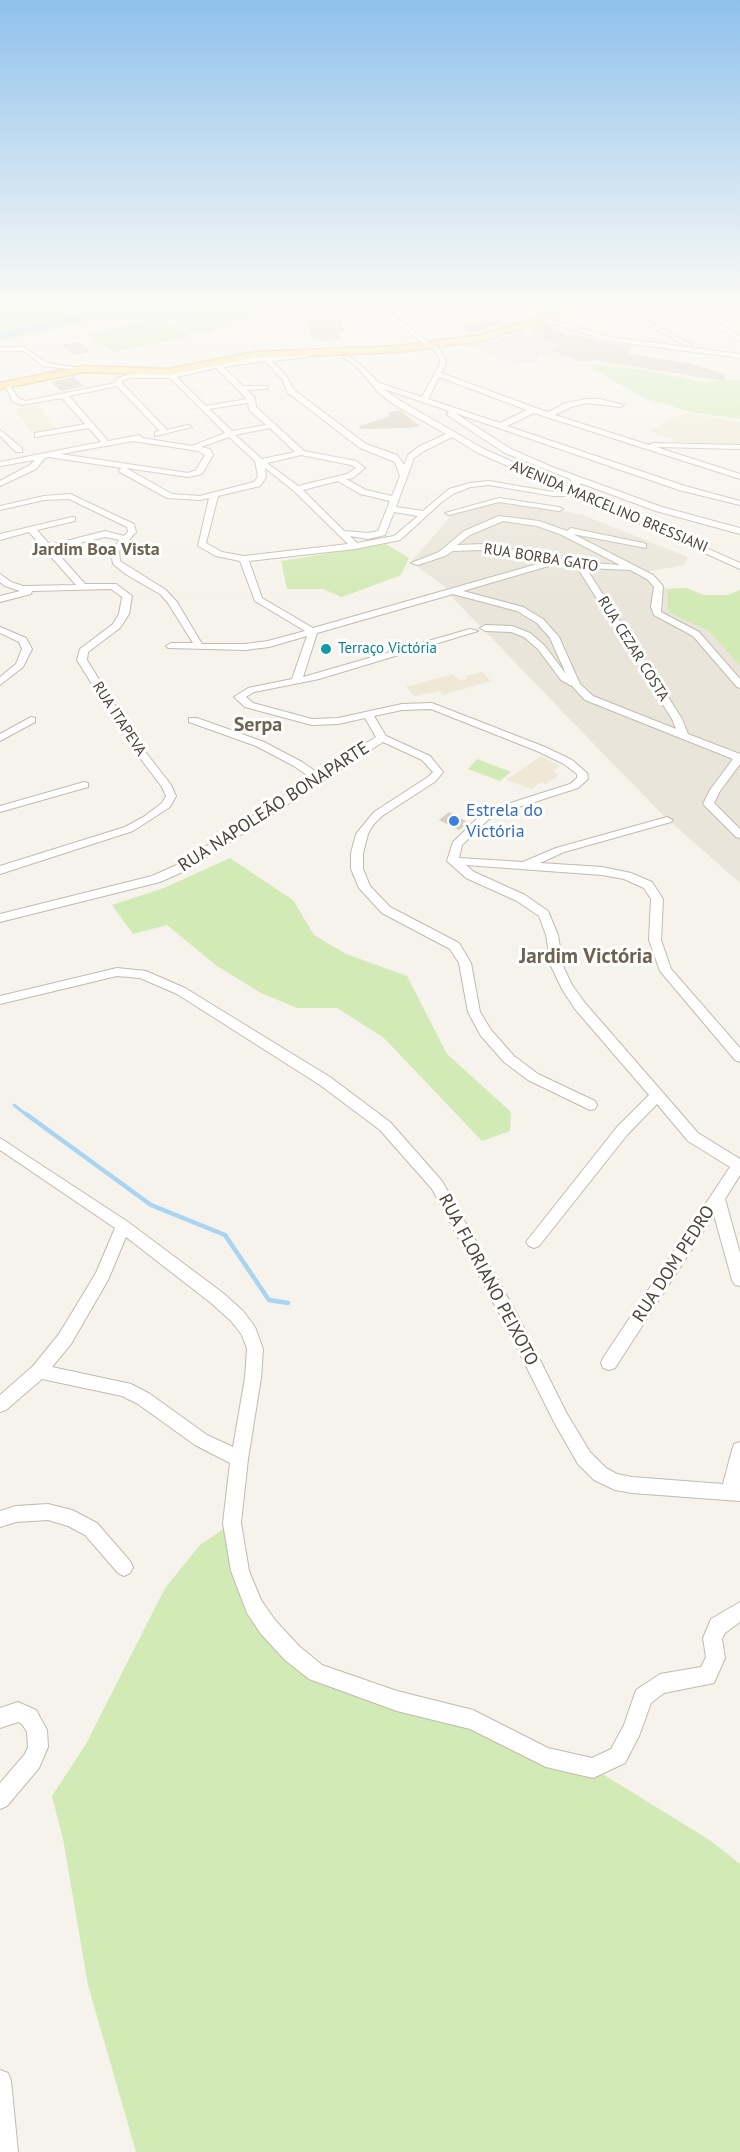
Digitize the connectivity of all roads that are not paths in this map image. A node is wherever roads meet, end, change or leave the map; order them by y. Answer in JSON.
{"nodes":[{"id":1,"x":70,"y":401,"type":"edge"},
{"id":2,"x":139,"y":401,"type":"edge"},
{"id":3,"x":197,"y":401,"type":"edge"},
{"id":4,"x":243,"y":401,"type":"edge"},
{"id":5,"x":252,"y":401,"type":"edge"},
{"id":6,"x":305,"y":401,"type":"edge"},
{"id":7,"x":399,"y":401,"type":"edge"},
{"id":8,"x":431,"y":401,"type":"edge"},
{"id":9,"x":510,"y":401,"type":"edge"},
{"id":10,"x":585,"y":401,"type":"edge"},
{"id":11,"x":602,"y":401,"type":"edge"},
{"id":12,"x":438,"y":404,"type":"junction"},
{"id":13,"x":620,"y":405,"type":"dead end"},
{"id":14,"x":204,"y":408,"type":"junction"},
{"id":15,"x":533,"y":410,"type":"junction"},
{"id":16,"x":549,"y":415,"type":"junction"},
{"id":17,"x":91,"y":425,"type":"junction"},
{"id":18,"x":271,"y":426,"type":"junction"},
{"id":19,"x":500,"y":426,"type":"junction"},
{"id":20,"x":188,"y":428,"type":"dead end"},
{"id":21,"x":0,"y":432,"type":"edge"},
{"id":22,"x":165,"y":432,"type":"junction"},
{"id":23,"x":230,"y":434,"type":"junction"},
{"id":24,"x":452,"y":434,"type":"junction"},
{"id":25,"x":38,"y":435,"type":"dead end"},
{"id":26,"x":133,"y":439,"type":"junction"},
{"id":27,"x":4,"y":440,"type":"edge"},
{"id":28,"x":107,"y":444,"type":"junction"},
{"id":29,"x":645,"y":446,"type":"junction"},
{"id":30,"x":740,"y":447,"type":"edge"},
{"id":31,"x":193,"y":448,"type":"junction"},
{"id":32,"x":19,"y":450,"type":"dead end"},
{"id":33,"x":301,"y":453,"type":"junction"},
{"id":34,"x":45,"y":455,"type":"junction"},
{"id":35,"x":532,"y":462,"type":"junction"},
{"id":36,"x":259,"y":463,"type":"junction"},
{"id":37,"x":0,"y":464,"type":"edge"},
{"id":38,"x":115,"y":466,"type":"junction"},
{"id":39,"x":515,"y":467,"type":"junction"},
{"id":40,"x":140,"y":469,"type":"junction"},
{"id":41,"x":130,"y":475,"type":"junction"},
{"id":42,"x":403,"y":475,"type":"junction"},
{"id":43,"x":740,"y":477,"type":"edge"},
{"id":44,"x":339,"y":479,"type":"junction"},
{"id":45,"x":574,"y":479,"type":"junction"},
{"id":46,"x":0,"y":484,"type":"edge"},
{"id":47,"x":598,"y":488,"type":"junction"},
{"id":48,"x":297,"y":489,"type":"junction"},
{"id":49,"x":568,"y":489,"type":"junction"},
{"id":50,"x":553,"y":494,"type":"junction"},
{"id":51,"x":580,"y":494,"type":"junction"},
{"id":52,"x":214,"y":496,"type":"junction"},
{"id":53,"x":394,"y":499,"type":"junction"},
{"id":54,"x":499,"y":500,"type":"junction"},
{"id":55,"x":740,"y":503,"type":"edge"},
{"id":56,"x":604,"y":505,"type":"junction"},
{"id":57,"x":0,"y":508,"type":"edge"},
{"id":58,"x":390,"y":509,"type":"junction"},
{"id":59,"x":559,"y":509,"type":"dead end"},
{"id":60,"x":449,"y":513,"type":"dead end"},
{"id":61,"x":424,"y":514,"type":"junction"},
{"id":62,"x":502,"y":518,"type":"junction"},
{"id":63,"x":72,"y":519,"type":"dead end"},
{"id":64,"x":30,"y":529,"type":"junction"},
{"id":65,"x":554,"y":529,"type":"junction"},
{"id":66,"x":740,"y":531,"type":"edge"},
{"id":67,"x":342,"y":533,"type":"junction"},
{"id":68,"x":0,"y":537,"type":"edge"},
{"id":69,"x":125,"y":539,"type":"junction"},
{"id":70,"x":355,"y":546,"type":"junction"},
{"id":71,"x":644,"y":546,"type":"dead end"},
{"id":72,"x":48,"y":548,"type":"junction"},
{"id":73,"x":451,"y":548,"type":"junction"},
{"id":74,"x":244,"y":559,"type":"junction"},
{"id":75,"x":558,"y":561,"type":"junction"},
{"id":76,"x":415,"y":563,"type":"dead end"},
{"id":77,"x":580,"y":565,"type":"junction"},
{"id":78,"x":740,"y":566,"type":"edge"},
{"id":79,"x":634,"y":568,"type":"junction"},
{"id":80,"x":0,"y":577,"type":"edge"},
{"id":81,"x":82,"y":586,"type":"junction"},
{"id":82,"x":38,"y":590,"type":"junction"},
{"id":83,"x":453,"y":591,"type":"junction"},
{"id":84,"x":0,"y":598,"type":"edge"},
{"id":85,"x":484,"y":628,"type":"dead end"},
{"id":86,"x":0,"y":630,"type":"edge"},
{"id":87,"x":473,"y":631,"type":"dead end"},
{"id":88,"x":313,"y":632,"type":"junction"},
{"id":89,"x":199,"y":645,"type":"junction"},
{"id":90,"x":171,"y":646,"type":"dead end"},
{"id":91,"x":0,"y":682,"type":"edge"},
{"id":92,"x":296,"y":682,"type":"junction"},
{"id":93,"x":576,"y":685,"type":"junction"},
{"id":94,"x":740,"y":685,"type":"edge"},
{"id":95,"x":368,"y":715,"type":"junction"},
{"id":96,"x":31,"y":720,"type":"dead end"},
{"id":97,"x":193,"y":720,"type":"dead end"},
{"id":98,"x":683,"y":734,"type":"junction"},
{"id":99,"x":0,"y":738,"type":"edge"},
{"id":100,"x":382,"y":738,"type":"junction"},
{"id":101,"x":740,"y":758,"type":"edge"},
{"id":102,"x":298,"y":764,"type":"junction"},
{"id":103,"x":331,"y":769,"type":"junction"},
{"id":104,"x":318,"y":778,"type":"junction"},
{"id":105,"x":84,"y":784,"type":"dead end"},
{"id":106,"x":0,"y":809,"type":"edge"},
{"id":107,"x":667,"y":820,"type":"dead end"},
{"id":108,"x":740,"y":835,"type":"edge"},
{"id":109,"x":453,"y":861,"type":"junction"},
{"id":110,"x":526,"y":865,"type":"junction"},
{"id":111,"x":0,"y":870,"type":"edge"},
{"id":112,"x":0,"y":918,"type":"edge"},
{"id":113,"x":0,"y":1000,"type":"edge"},
{"id":114,"x":740,"y":1057,"type":"edge"},
{"id":115,"x":656,"y":1097,"type":"junction"},
{"id":116,"x":590,"y":1105,"type":"dead end"},
{"id":117,"x":0,"y":1143,"type":"edge"},
{"id":118,"x":740,"y":1166,"type":"edge"},
{"id":119,"x":717,"y":1197,"type":"junction"},
{"id":120,"x":123,"y":1226,"type":"junction"},
{"id":121,"x":534,"y":1242,"type":"dead end"},
{"id":122,"x":740,"y":1280,"type":"edge"},
{"id":123,"x":609,"y":1363,"type":"dead end"},
{"id":124,"x":39,"y":1371,"type":"junction"},
{"id":125,"x":0,"y":1405,"type":"edge"},
{"id":126,"x":740,"y":1450,"type":"edge"},
{"id":127,"x":239,"y":1459,"type":"junction"},
{"id":128,"x":735,"y":1493,"type":"edge"},
{"id":129,"x":0,"y":1519,"type":"edge"},
{"id":130,"x":124,"y":1567,"type":"dead end"},
{"id":131,"x":740,"y":1611,"type":"edge"},
{"id":132,"x":0,"y":1718,"type":"edge"},
{"id":133,"x":0,"y":1799,"type":"edge"},
{"id":134,"x":0,"y":2081,"type":"edge"},
{"id":135,"x":6,"y":2152,"type":"edge"}],
"edges":[{"from":1,"to":17,"type":"street"},
{"from":2,"to":22,"type":"street"},
{"from":3,"to":14,"type":"street"},
{"from":4,"to":14,"type":"street"},
{"from":5,"to":18,"type":"street"},
{"from":6,"to":42,"type":"street"},
{"from":7,"to":24,"type":"street","name":"AVENIDA MARCELINO BRESSIANI"},
{"from":8,"to":12,"type":"street"},
{"from":9,"to":15,"type":"street"},
{"from":10,"to":16,"type":"street"},
{"from":11,"to":13,"type":"street"},
{"from":12,"to":19,"type":"street"},
{"from":12,"to":35,"type":"street"},
{"from":14,"to":23,"type":"street"},
{"from":15,"to":16,"type":"street"},
{"from":15,"to":19,"type":"street"},
{"from":16,"to":29,"type":"street"},
{"from":17,"to":25,"type":"street"},
{"from":17,"to":28,"type":"street"},
{"from":18,"to":23,"type":"street"},
{"from":18,"to":33,"type":"street"},
{"from":19,"to":55,"type":"street"},
{"from":20,"to":22,"type":"street"},
{"from":21,"to":27,"type":"street"},
{"from":22,"to":26,"type":"street"},
{"from":23,"to":31,"type":"street"},
{"from":23,"to":36,"type":"street"},
{"from":24,"to":39,"type":"street","name":"AVENIDA MARCELINO BRESSIANI"},
{"from":24,"to":42,"type":"street"},
{"from":26,"to":28,"type":"street"},
{"from":26,"to":31,"type":"street"},
{"from":27,"to":32,"type":"street"},
{"from":28,"to":34,"type":"street"},
{"from":29,"to":30,"type":"street"},
{"from":29,"to":43,"type":"street"},
{"from":31,"to":40,"type":"street"},
{"from":33,"to":36,"type":"street"},
{"from":33,"to":44,"type":"street"},
{"from":34,"to":37,"type":"street"},
{"from":34,"to":38,"type":"street"},
{"from":34,"to":46,"type":"street"},
{"from":35,"to":39,"type":"street"},
{"from":35,"to":45,"type":"street"},
{"from":36,"to":48,"type":"street"},
{"from":36,"to":52,"type":"street"},
{"from":38,"to":40,"type":"street"},
{"from":38,"to":41,"type":"street"},
{"from":39,"to":49,"type":"street","name":"AVENIDA MARCELINO BRESSIANI"},
{"from":40,"to":41,"type":"street"},
{"from":41,"to":52,"type":"street"},
{"from":42,"to":53,"type":"street"},
{"from":44,"to":48,"type":"street"},
{"from":44,"to":53,"type":"street"},
{"from":45,"to":47,"type":"street"},
{"from":45,"to":51,"type":"street"},
{"from":47,"to":56,"type":"street"},
{"from":47,"to":66,"type":"street"},
{"from":48,"to":67,"type":"street"},
{"from":49,"to":50,"type":"street"},
{"from":49,"to":51,"type":"street","name":"AVENIDA MARCELINO BRESSIANI"},
{"from":50,"to":51,"type":"street"},
{"from":50,"to":61,"type":"street"},
{"from":51,"to":56,"type":"street","name":"AVENIDA MARCELINO BRESSIANI"},
{"from":52,"to":74,"type":"street"},
{"from":53,"to":58,"type":"street"},
{"from":54,"to":59,"type":"street"},
{"from":54,"to":60,"type":"street"},
{"from":54,"to":62,"type":"street"},
{"from":56,"to":78,"type":"street","name":"AVENIDA MARCELINO BRESSIANI"},
{"from":57,"to":69,"type":"street"},
{"from":58,"to":61,"type":"street"},
{"from":58,"to":67,"type":"street"},
{"from":61,"to":70,"type":"street"},
{"from":62,"to":65,"type":"street"},
{"from":62,"to":73,"type":"street"},
{"from":63,"to":64,"type":"street"},
{"from":64,"to":68,"type":"street"},
{"from":64,"to":72,"type":"street"},
{"from":65,"to":71,"type":"street"},
{"from":65,"to":79,"type":"street"},
{"from":67,"to":70,"type":"street"},
{"from":69,"to":72,"type":"street"},
{"from":69,"to":89,"type":"street"},
{"from":70,"to":74,"type":"street"},
{"from":72,"to":81,"type":"street"},
{"from":73,"to":75,"type":"street","name":"RUA BORBA GATO"},
{"from":73,"to":76,"type":"street","name":"RUA BORBA GATO"},
{"from":74,"to":88,"type":"street"},
{"from":75,"to":77,"type":"street","name":"RUA BORBA GATO"},
{"from":75,"to":83,"type":"street"},
{"from":77,"to":79,"type":"street","name":"RUA BORBA GATO"},
{"from":77,"to":98,"type":"street","name":"RUA CEZAR COSTA"},
{"from":79,"to":94,"type":"street"},
{"from":80,"to":82,"type":"street"},
{"from":81,"to":82,"type":"street"},
{"from":81,"to":111,"type":"street","name":"RUA ITAPEVA"},
{"from":82,"to":84,"type":"street"},
{"from":83,"to":88,"type":"street"},
{"from":83,"to":93,"type":"street"},
{"from":85,"to":93,"type":"street"},
{"from":86,"to":91,"type":"street"},
{"from":87,"to":92,"type":"street"},
{"from":88,"to":89,"type":"street"},
{"from":88,"to":92,"type":"street"},
{"from":89,"to":90,"type":"street"},
{"from":92,"to":95,"type":"street"},
{"from":93,"to":98,"type":"street"},
{"from":95,"to":100,"type":"street","name":"RUA NAPOLEÃO BONAPARTE"},
{"from":95,"to":109,"type":"street"},
{"from":96,"to":99,"type":"street"},
{"from":97,"to":102,"type":"street"},
{"from":98,"to":101,"type":"street"},
{"from":100,"to":103,"type":"street","name":"RUA NAPOLEÃO BONAPARTE"},
{"from":100,"to":116,"type":"street"},
{"from":101,"to":108,"type":"street"},
{"from":102,"to":103,"type":"street"},
{"from":102,"to":104,"type":"street"},
{"from":103,"to":104,"type":"street","name":"RUA NAPOLEÃO BONAPARTE"},
{"from":104,"to":112,"type":"street","name":"RUA NAPOLEÃO BONAPARTE"},
{"from":105,"to":106,"type":"street"},
{"from":107,"to":110,"type":"street"},
{"from":109,"to":110,"type":"street"},
{"from":109,"to":115,"type":"street"},
{"from":110,"to":114,"type":"street"},
{"from":113,"to":128,"type":"street","name":"RUA FLORIANO PEIXOTO"},
{"from":115,"to":118,"type":"street"},
{"from":115,"to":121,"type":"street"},
{"from":117,"to":120,"type":"street"},
{"from":118,"to":119,"type":"street","name":"RUA DOM PEDRO"},
{"from":119,"to":122,"type":"street"},
{"from":119,"to":123,"type":"street","name":"RUA DOM PEDRO"},
{"from":120,"to":124,"type":"street"},
{"from":120,"to":127,"type":"street"},
{"from":124,"to":125,"type":"street"},
{"from":124,"to":127,"type":"street"},
{"from":126,"to":128,"type":"street"},
{"from":127,"to":131,"type":"street"},
{"from":129,"to":130,"type":"street"},
{"from":132,"to":133,"type":"street"},
{"from":134,"to":135,"type":"street"}]}
